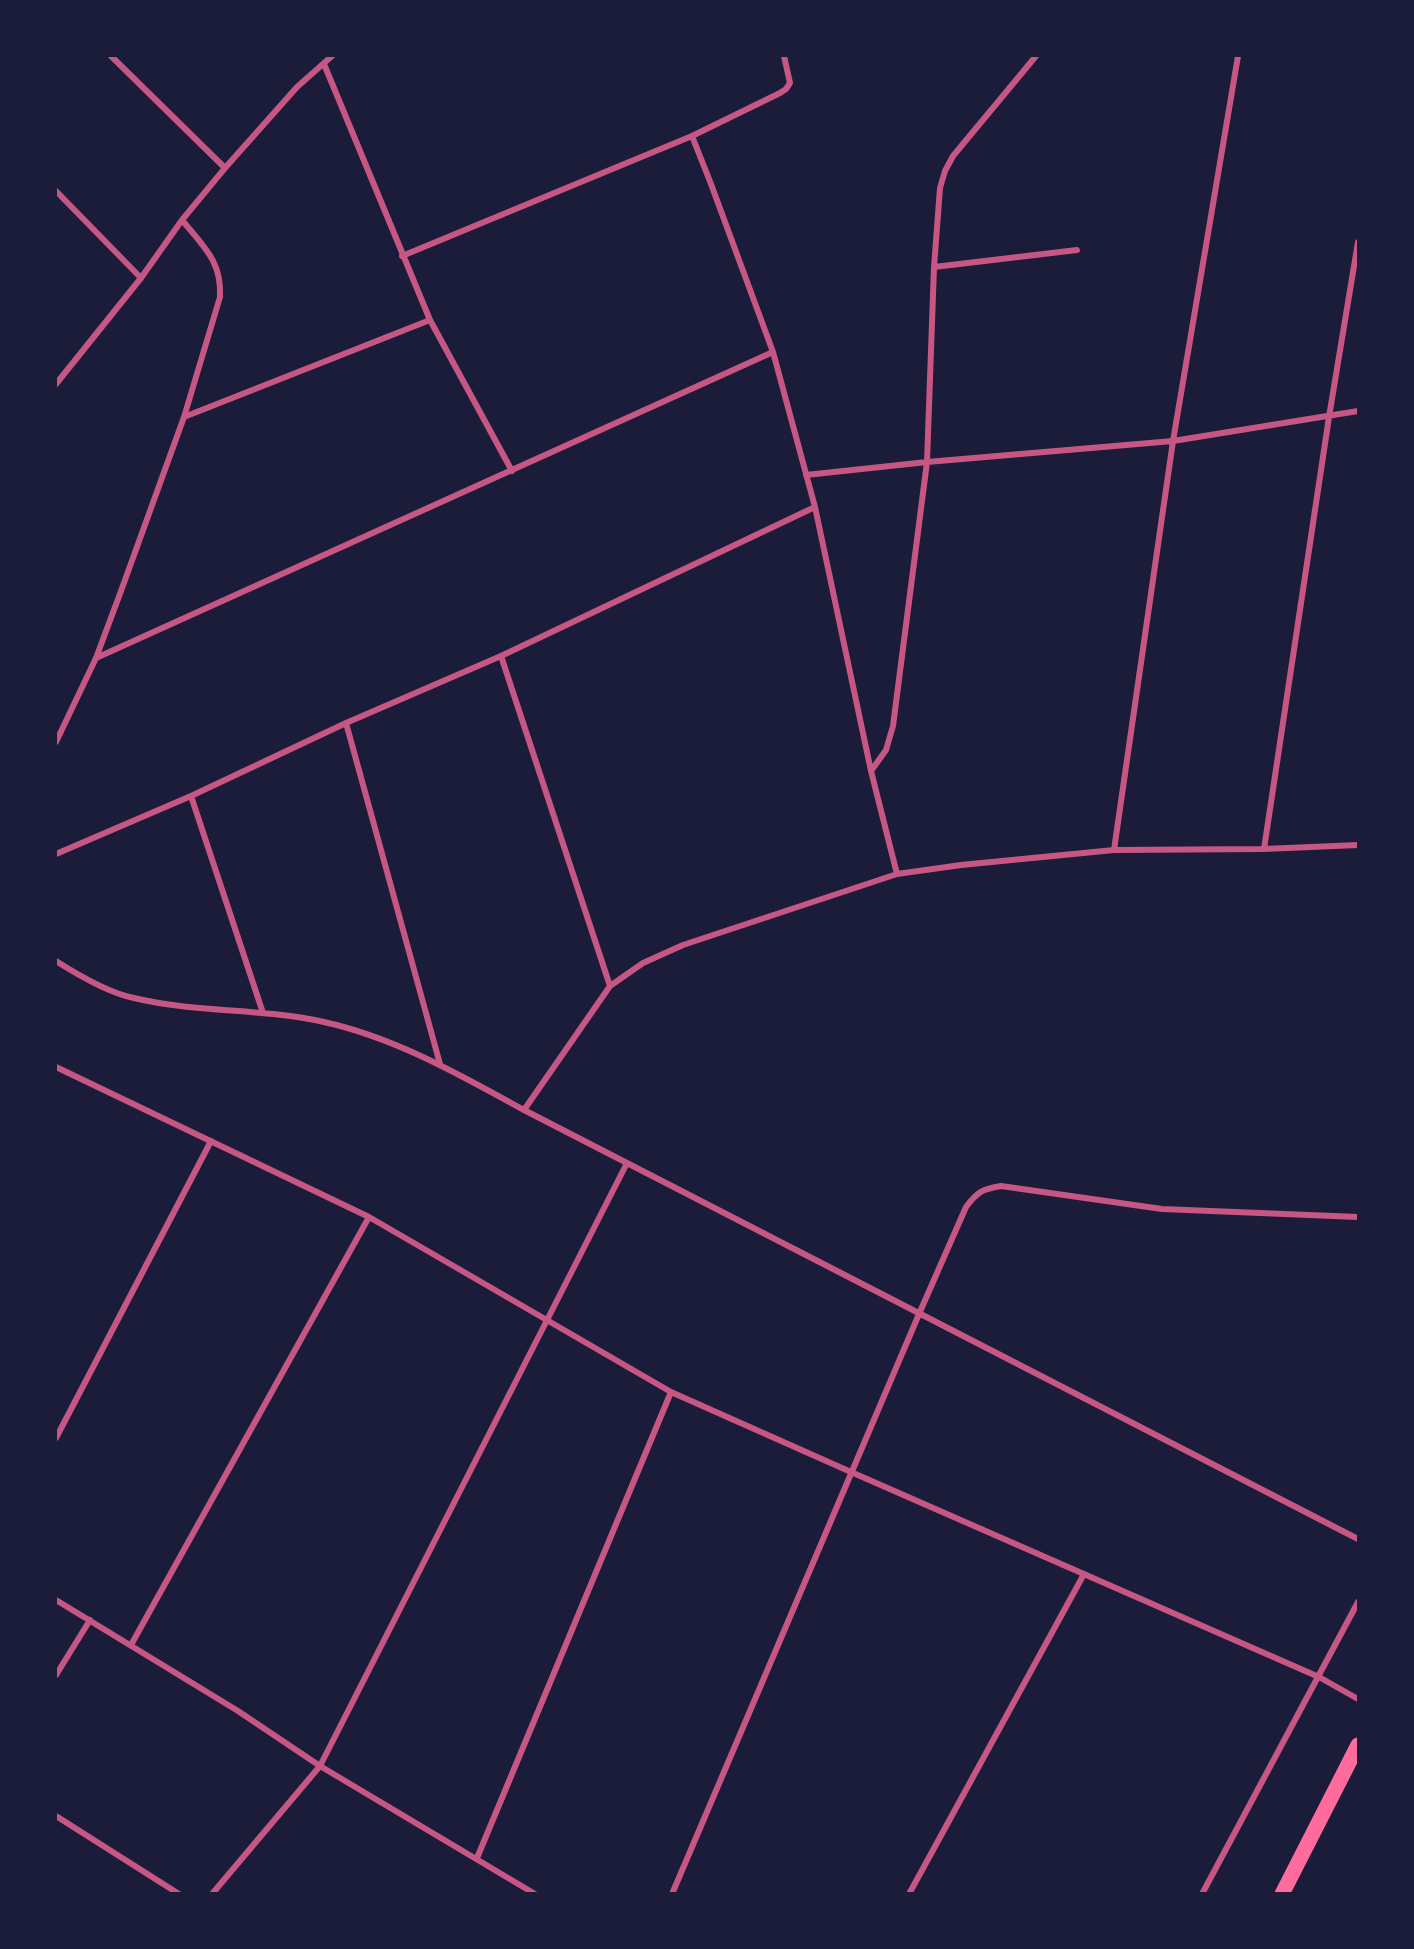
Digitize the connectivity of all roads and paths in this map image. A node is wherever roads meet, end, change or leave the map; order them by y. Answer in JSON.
{"nodes":[{"id":1,"x":111,"y":56,"type":"edge"},
{"id":2,"x":332,"y":56,"type":"edge"},
{"id":3,"x":784,"y":56,"type":"edge"},
{"id":4,"x":1036,"y":56,"type":"edge"},
{"id":5,"x":1238,"y":56,"type":"edge"},
{"id":6,"x":324,"y":64,"type":"junction"},
{"id":7,"x":692,"y":136,"type":"junction"},
{"id":8,"x":225,"y":168,"type":"junction"},
{"id":9,"x":56,"y":191,"type":"edge"},
{"id":10,"x":182,"y":220,"type":"junction"},
{"id":11,"x":1359,"y":242,"type":"edge"},
{"id":12,"x":1077,"y":250,"type":"dead end"},
{"id":13,"x":402,"y":256,"type":"junction"},
{"id":14,"x":934,"y":267,"type":"junction"},
{"id":15,"x":141,"y":278,"type":"junction"},
{"id":16,"x":430,"y":320,"type":"junction"},
{"id":17,"x":773,"y":352,"type":"junction"},
{"id":18,"x":56,"y":384,"type":"edge"},
{"id":19,"x":1359,"y":411,"type":"edge"},
{"id":20,"x":184,"y":417,"type":"junction"},
{"id":21,"x":1329,"y":417,"type":"junction"},
{"id":22,"x":1173,"y":441,"type":"junction"},
{"id":23,"x":927,"y":462,"type":"junction"},
{"id":24,"x":512,"y":471,"type":"junction"},
{"id":25,"x":806,"y":475,"type":"junction"},
{"id":26,"x":815,"y":507,"type":"junction"},
{"id":27,"x":501,"y":656,"type":"junction"},
{"id":28,"x":96,"y":658,"type":"junction"},
{"id":29,"x":346,"y":723,"type":"junction"},
{"id":30,"x":56,"y":742,"type":"edge"},
{"id":31,"x":872,"y":771,"type":"junction"},
{"id":32,"x":191,"y":796,"type":"junction"},
{"id":33,"x":1359,"y":845,"type":"edge"},
{"id":34,"x":1264,"y":849,"type":"junction"},
{"id":35,"x":1114,"y":850,"type":"junction"},
{"id":36,"x":56,"y":854,"type":"edge"},
{"id":37,"x":897,"y":874,"type":"junction"},
{"id":38,"x":56,"y":961,"type":"edge"},
{"id":39,"x":610,"y":986,"type":"junction"},
{"id":40,"x":263,"y":1013,"type":"junction"},
{"id":41,"x":440,"y":1064,"type":"junction"},
{"id":42,"x":56,"y":1067,"type":"edge"},
{"id":43,"x":524,"y":1110,"type":"junction"},
{"id":44,"x":211,"y":1142,"type":"junction"},
{"id":45,"x":627,"y":1163,"type":"junction"},
{"id":46,"x":369,"y":1217,"type":"junction"},
{"id":47,"x":1359,"y":1217,"type":"edge"},
{"id":48,"x":919,"y":1314,"type":"junction"},
{"id":49,"x":548,"y":1321,"type":"junction"},
{"id":50,"x":671,"y":1392,"type":"junction"},
{"id":51,"x":56,"y":1438,"type":"edge"},
{"id":52,"x":851,"y":1472,"type":"junction"},
{"id":53,"x":1359,"y":1539,"type":"edge"},
{"id":54,"x":1084,"y":1574,"type":"junction"},
{"id":55,"x":56,"y":1600,"type":"edge"},
{"id":56,"x":1359,"y":1602,"type":"edge"},
{"id":57,"x":90,"y":1620,"type":"junction"},
{"id":58,"x":131,"y":1645,"type":"junction"},
{"id":59,"x":56,"y":1675,"type":"edge"},
{"id":60,"x":1319,"y":1677,"type":"junction"},
{"id":61,"x":1359,"y":1699,"type":"edge"},
{"id":62,"x":1359,"y":1745,"type":"edge"},
{"id":63,"x":320,"y":1766,"type":"junction"},
{"id":64,"x":56,"y":1816,"type":"edge"},
{"id":65,"x":477,"y":1858,"type":"junction"},
{"id":66,"x":179,"y":1893,"type":"edge"},
{"id":67,"x":212,"y":1893,"type":"edge"},
{"id":68,"x":536,"y":1893,"type":"edge"},
{"id":69,"x":672,"y":1893,"type":"edge"},
{"id":70,"x":909,"y":1893,"type":"edge"},
{"id":71,"x":1202,"y":1893,"type":"edge"},
{"id":72,"x":1282,"y":1893,"type":"edge"}],
"edges":[{"from":1,"to":8,"type":"street"},
{"from":2,"to":6,"type":"street"},
{"from":3,"to":7,"type":"street"},
{"from":4,"to":14,"type":"street"},
{"from":5,"to":22,"type":"street"},
{"from":6,"to":8,"type":"street"},
{"from":6,"to":13,"type":"street"},
{"from":7,"to":13,"type":"street"},
{"from":7,"to":17,"type":"street"},
{"from":8,"to":10,"type":"street"},
{"from":9,"to":15,"type":"street"},
{"from":10,"to":15,"type":"street"},
{"from":10,"to":20,"type":"street"},
{"from":11,"to":21,"type":"street"},
{"from":12,"to":14,"type":"street"},
{"from":13,"to":16,"type":"street"},
{"from":14,"to":23,"type":"street"},
{"from":15,"to":18,"type":"street"},
{"from":16,"to":20,"type":"street"},
{"from":16,"to":24,"type":"street"},
{"from":17,"to":24,"type":"street"},
{"from":17,"to":25,"type":"street"},
{"from":19,"to":21,"type":"street"},
{"from":20,"to":28,"type":"street"},
{"from":21,"to":22,"type":"street"},
{"from":21,"to":34,"type":"street"},
{"from":22,"to":23,"type":"street"},
{"from":22,"to":35,"type":"street"},
{"from":23,"to":25,"type":"street"},
{"from":23,"to":31,"type":"street"},
{"from":24,"to":28,"type":"street"},
{"from":25,"to":26,"type":"street"},
{"from":26,"to":27,"type":"street"},
{"from":26,"to":31,"type":"street"},
{"from":27,"to":29,"type":"street"},
{"from":27,"to":39,"type":"street"},
{"from":28,"to":30,"type":"street"},
{"from":29,"to":32,"type":"street"},
{"from":29,"to":41,"type":"street"},
{"from":31,"to":37,"type":"street"},
{"from":32,"to":36,"type":"street"},
{"from":32,"to":40,"type":"street"},
{"from":33,"to":34,"type":"street"},
{"from":34,"to":35,"type":"street"},
{"from":35,"to":37,"type":"street"},
{"from":37,"to":39,"type":"street"},
{"from":38,"to":40,"type":"street"},
{"from":39,"to":43,"type":"street"},
{"from":40,"to":41,"type":"street"},
{"from":41,"to":43,"type":"street"},
{"from":42,"to":44,"type":"street"},
{"from":43,"to":45,"type":"street"},
{"from":44,"to":46,"type":"street"},
{"from":44,"to":51,"type":"street"},
{"from":45,"to":48,"type":"street"},
{"from":45,"to":49,"type":"street"},
{"from":46,"to":49,"type":"street"},
{"from":46,"to":58,"type":"street"},
{"from":47,"to":48,"type":"street"},
{"from":48,"to":52,"type":"street"},
{"from":48,"to":53,"type":"street"},
{"from":49,"to":50,"type":"street"},
{"from":49,"to":63,"type":"street"},
{"from":50,"to":52,"type":"street"},
{"from":50,"to":65,"type":"street"},
{"from":52,"to":54,"type":"street"},
{"from":52,"to":69,"type":"street"},
{"from":54,"to":60,"type":"street"},
{"from":54,"to":70,"type":"street"},
{"from":55,"to":57,"type":"street"},
{"from":56,"to":60,"type":"street"},
{"from":57,"to":58,"type":"street"},
{"from":57,"to":59,"type":"street"},
{"from":58,"to":63,"type":"street"},
{"from":60,"to":61,"type":"street"},
{"from":60,"to":71,"type":"street"},
{"from":62,"to":72,"type":"main road"},
{"from":63,"to":65,"type":"street"},
{"from":63,"to":67,"type":"street"},
{"from":64,"to":66,"type":"street"},
{"from":65,"to":68,"type":"street"}]}
